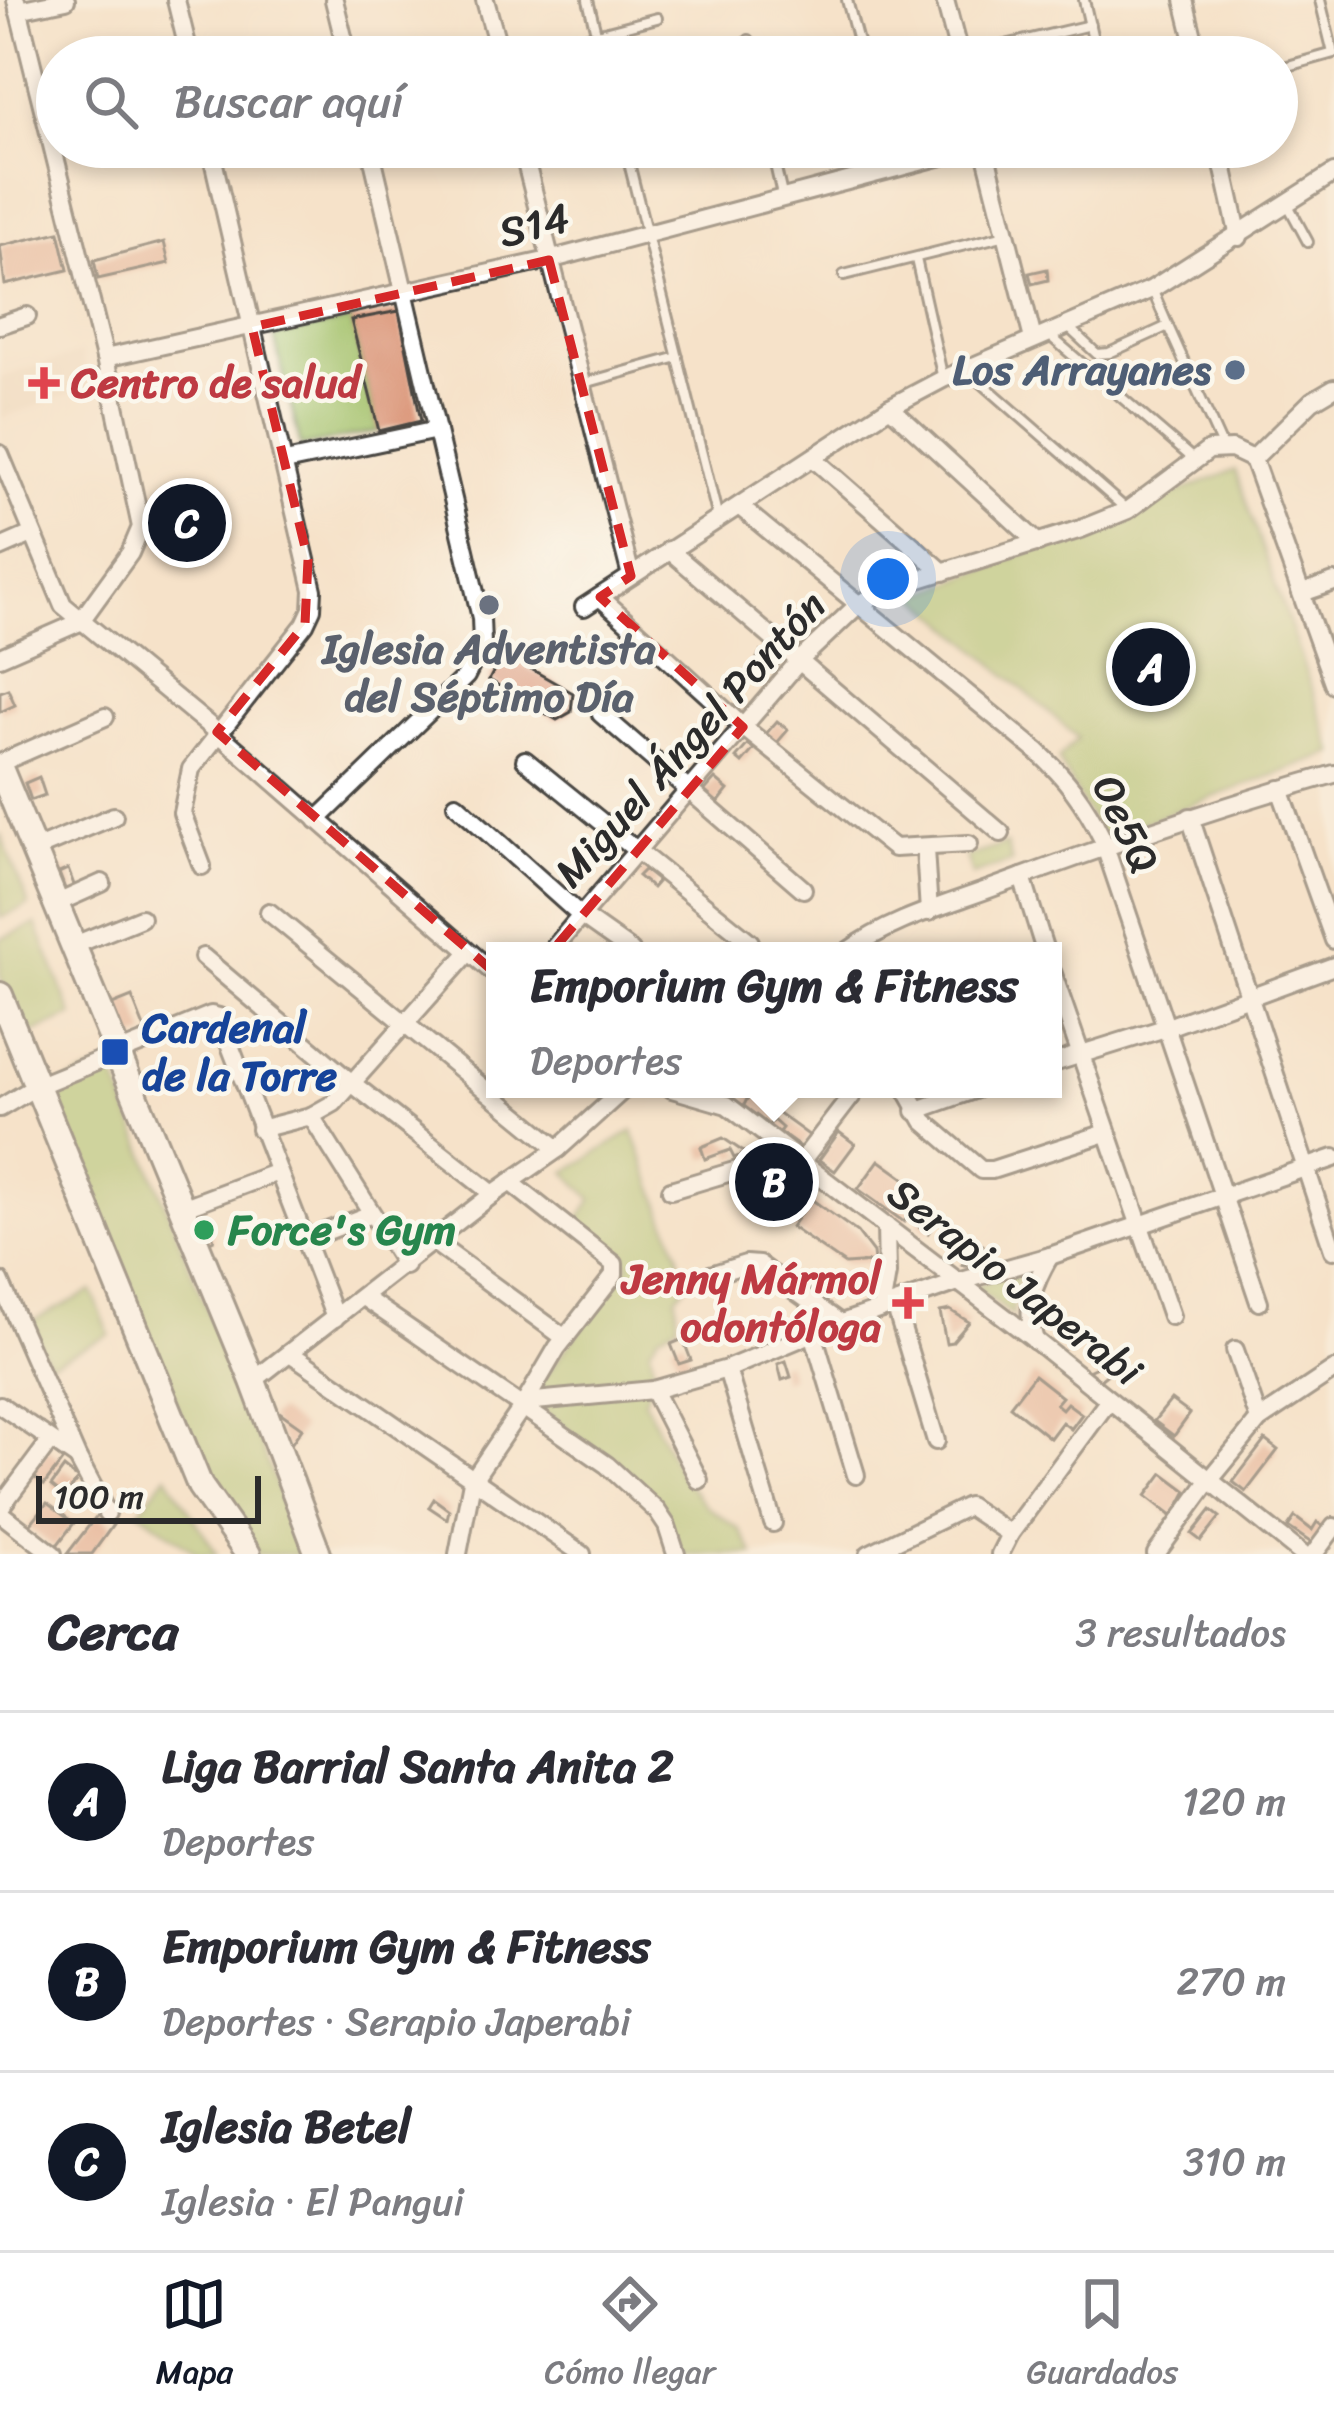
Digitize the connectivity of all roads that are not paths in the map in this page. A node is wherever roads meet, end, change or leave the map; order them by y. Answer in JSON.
{"nodes":[{"id":1,"x":66,"y":0,"type":"edge"},
{"id":2,"x":176,"y":0,"type":"edge"},
{"id":3,"x":334,"y":0,"type":"edge"},
{"id":4,"x":485,"y":0,"type":"edge"},
{"id":5,"x":588,"y":0,"type":"edge"},
{"id":6,"x":847,"y":0,"type":"edge"},
{"id":7,"x":945,"y":0,"type":"edge"},
{"id":8,"x":1084,"y":0,"type":"edge"},
{"id":9,"x":1184,"y":0,"type":"edge"},
{"id":10,"x":1320,"y":0,"type":"edge"},
{"id":11,"x":17,"y":5,"type":"edge"},
{"id":12,"x":657,"y":18,"type":"dead end"},
{"id":13,"x":1090,"y":25,"type":"junction"},
{"id":14,"x":596,"y":34,"type":"junction"},
{"id":15,"x":185,"y":36,"type":"edge"},
{"id":16,"x":343,"y":36,"type":"edge"},
{"id":17,"x":498,"y":36,"type":"edge"},
{"id":18,"x":588,"y":36,"type":"edge"},
{"id":19,"x":856,"y":36,"type":"edge"},
{"id":20,"x":954,"y":36,"type":"edge"},
{"id":21,"x":1045,"y":36,"type":"edge"},
{"id":22,"x":1092,"y":36,"type":"edge"},
{"id":23,"x":1193,"y":36,"type":"edge"},
{"id":24,"x":1334,"y":53,"type":"edge"},
{"id":25,"x":1298,"y":62,"type":"edge"},
{"id":26,"x":36,"y":81,"type":"edge"},
{"id":27,"x":58,"y":168,"type":"edge"},
{"id":28,"x":215,"y":168,"type":"edge"},
{"id":29,"x":375,"y":168,"type":"edge"},
{"id":30,"x":527,"y":168,"type":"edge"},
{"id":31,"x":630,"y":168,"type":"edge"},
{"id":32,"x":776,"y":168,"type":"edge"},
{"id":33,"x":895,"y":168,"type":"edge"},
{"id":34,"x":987,"y":168,"type":"edge"},
{"id":35,"x":1224,"y":168,"type":"edge"},
{"id":36,"x":1334,"y":173,"type":"edge"},
{"id":37,"x":782,"y":196,"type":"junction"},
{"id":38,"x":1287,"y":203,"type":"junction"},
{"id":39,"x":647,"y":233,"type":"junction"},
{"id":40,"x":1008,"y":235,"type":"junction"},
{"id":41,"x":1239,"y":236,"type":"junction"},
{"id":42,"x":1308,"y":242,"type":"dead end"},
{"id":43,"x":549,"y":260,"type":"junction"},
{"id":44,"x":916,"y":260,"type":"junction"},
{"id":45,"x":844,"y":275,"type":"dead end"},
{"id":46,"x":1152,"y":289,"type":"junction"},
{"id":47,"x":406,"y":292,"type":"junction"},
{"id":48,"x":27,"y":316,"type":"dead end"},
{"id":49,"x":0,"y":325,"type":"edge"},
{"id":50,"x":1066,"y":325,"type":"junction"},
{"id":51,"x":252,"y":326,"type":"junction"},
{"id":52,"x":1168,"y":326,"type":"junction"},
{"id":53,"x":1040,"y":336,"type":"junction"},
{"id":54,"x":678,"y":357,"type":"junction"},
{"id":55,"x":105,"y":358,"type":"junction"},
{"id":56,"x":967,"y":369,"type":"junction"},
{"id":57,"x":943,"y":380,"type":"junction"},
{"id":58,"x":581,"y":384,"type":"junction"},
{"id":59,"x":1334,"y":390,"type":"edge"},
{"id":60,"x":890,"y":407,"type":"junction"},
{"id":61,"x":437,"y":430,"type":"junction"},
{"id":62,"x":1224,"y":449,"type":"junction"},
{"id":63,"x":0,"y":454,"type":"edge"},
{"id":64,"x":813,"y":458,"type":"junction"},
{"id":65,"x":1193,"y":459,"type":"junction"},
{"id":66,"x":1253,"y":459,"type":"junction"},
{"id":67,"x":284,"y":462,"type":"junction"},
{"id":68,"x":739,"y":506,"type":"junction"},
{"id":69,"x":1127,"y":510,"type":"junction"},
{"id":70,"x":718,"y":518,"type":"junction"},
{"id":71,"x":32,"y":534,"type":"junction"},
{"id":72,"x":1038,"y":543,"type":"junction"},
{"id":73,"x":0,"y":548,"type":"edge"},
{"id":74,"x":669,"y":550,"type":"junction"},
{"id":75,"x":943,"y":572,"type":"junction"},
{"id":76,"x":631,"y":576,"type":"junction"},
{"id":77,"x":1334,"y":582,"type":"edge"},
{"id":78,"x":1302,"y":593,"type":"junction"},
{"id":79,"x":860,"y":603,"type":"junction"},
{"id":80,"x":80,"y":622,"type":"junction"},
{"id":81,"x":0,"y":657,"type":"edge"},
{"id":82,"x":800,"y":660,"type":"junction"},
{"id":83,"x":1334,"y":686,"type":"edge"},
{"id":84,"x":601,"y":714,"type":"dead end"},
{"id":85,"x":105,"y":718,"type":"dead end"},
{"id":86,"x":742,"y":727,"type":"junction"},
{"id":87,"x":217,"y":732,"type":"junction"},
{"id":88,"x":525,"y":760,"type":"dead end"},
{"id":89,"x":0,"y":765,"type":"edge"},
{"id":90,"x":1334,"y":774,"type":"edge"},
{"id":91,"x":1280,"y":789,"type":"junction"},
{"id":92,"x":688,"y":790,"type":"junction"},
{"id":93,"x":456,"y":804,"type":"dead end"},
{"id":94,"x":114,"y":816,"type":"dead end"},
{"id":95,"x":1190,"y":817,"type":"junction"},
{"id":96,"x":317,"y":820,"type":"junction"},
{"id":97,"x":1001,"y":832,"type":"dead end"},
{"id":98,"x":969,"y":844,"type":"dead end"},
{"id":99,"x":1104,"y":847,"type":"junction"},
{"id":100,"x":925,"y":849,"type":"junction"},
{"id":101,"x":33,"y":850,"type":"junction"},
{"id":102,"x":634,"y":852,"type":"junction"},
{"id":103,"x":202,"y":866,"type":"dead end"},
{"id":104,"x":1022,"y":877,"type":"junction"},
{"id":105,"x":102,"y":884,"type":"dead end"},
{"id":106,"x":803,"y":889,"type":"dead end"},
{"id":107,"x":55,"y":904,"type":"junction"},
{"id":108,"x":929,"y":911,"type":"junction"},
{"id":109,"x":269,"y":912,"type":"dead end"},
{"id":110,"x":580,"y":915,"type":"junction"},
{"id":111,"x":141,"y":918,"type":"dead end"},
{"id":112,"x":1334,"y":940,"type":"edge"},
{"id":113,"x":558,"y":942,"type":"edge"},
{"id":114,"x":619,"y":942,"type":"edge"},
{"id":115,"x":749,"y":942,"type":"dead end"},
{"id":116,"x":863,"y":942,"type":"edge"},
{"id":117,"x":1043,"y":942,"type":"edge"},
{"id":118,"x":72,"y":946,"type":"junction"},
{"id":119,"x":469,"y":952,"type":"junction"},
{"id":120,"x":203,"y":957,"type":"dead end"},
{"id":121,"x":1334,"y":965,"type":"edge"},
{"id":122,"x":486,"y":966,"type":"edge"},
{"id":123,"x":0,"y":994,"type":"edge"},
{"id":124,"x":1250,"y":998,"type":"junction"},
{"id":125,"x":1062,"y":1002,"type":"edge"},
{"id":126,"x":407,"y":1024,"type":"junction"},
{"id":127,"x":1165,"y":1028,"type":"junction"},
{"id":128,"x":115,"y":1054,"type":"junction"},
{"id":129,"x":1079,"y":1054,"type":"junction"},
{"id":130,"x":1062,"y":1060,"type":"edge"},
{"id":131,"x":353,"y":1084,"type":"junction"},
{"id":132,"x":38,"y":1086,"type":"junction"},
{"id":133,"x":486,"y":1089,"type":"edge"},
{"id":134,"x":496,"y":1098,"type":"edge"},
{"id":135,"x":614,"y":1098,"type":"edge"},
{"id":136,"x":703,"y":1098,"type":"edge"},
{"id":137,"x":732,"y":1098,"type":"edge"},
{"id":138,"x":850,"y":1098,"type":"edge"},
{"id":139,"x":910,"y":1098,"type":"edge"},
{"id":140,"x":952,"y":1098,"type":"edge"},
{"id":141,"x":727,"y":1105,"type":"junction"},
{"id":142,"x":0,"y":1108,"type":"edge"},
{"id":143,"x":915,"y":1111,"type":"junction"},
{"id":144,"x":311,"y":1116,"type":"junction"},
{"id":145,"x":260,"y":1129,"type":"junction"},
{"id":146,"x":1106,"y":1133,"type":"junction"},
{"id":147,"x":776,"y":1145,"type":"junction"},
{"id":148,"x":558,"y":1149,"type":"junction"},
{"id":149,"x":1334,"y":1158,"type":"edge"},
{"id":150,"x":800,"y":1163,"type":"junction"},
{"id":151,"x":1305,"y":1169,"type":"junction"},
{"id":152,"x":278,"y":1172,"type":"junction"},
{"id":153,"x":510,"y":1182,"type":"junction"},
{"id":154,"x":671,"y":1190,"type":"dead end"},
{"id":155,"x":493,"y":1194,"type":"junction"},
{"id":156,"x":1223,"y":1195,"type":"junction"},
{"id":157,"x":182,"y":1208,"type":"junction"},
{"id":158,"x":371,"y":1214,"type":"junction"},
{"id":159,"x":1138,"y":1225,"type":"junction"},
{"id":160,"x":886,"y":1226,"type":"junction"},
{"id":161,"x":304,"y":1240,"type":"junction"},
{"id":162,"x":434,"y":1243,"type":"junction"},
{"id":163,"x":1334,"y":1250,"type":"edge"},
{"id":164,"x":1050,"y":1256,"type":"junction"},
{"id":165,"x":405,"y":1266,"type":"junction"},
{"id":166,"x":694,"y":1280,"type":"dead end"},
{"id":167,"x":0,"y":1281,"type":"edge"},
{"id":168,"x":958,"y":1282,"type":"junction"},
{"id":169,"x":363,"y":1298,"type":"junction"},
{"id":170,"x":1259,"y":1302,"type":"dead end"},
{"id":171,"x":888,"y":1307,"type":"junction"},
{"id":172,"x":1171,"y":1316,"type":"dead end"},
{"id":173,"x":335,"y":1318,"type":"junction"},
{"id":174,"x":840,"y":1323,"type":"junction"},
{"id":175,"x":813,"y":1333,"type":"junction"},
{"id":176,"x":565,"y":1338,"type":"junction"},
{"id":177,"x":1036,"y":1342,"type":"junction"},
{"id":178,"x":1235,"y":1350,"type":"dead end"},
{"id":179,"x":290,"y":1353,"type":"junction"},
{"id":180,"x":727,"y":1369,"type":"junction"},
{"id":181,"x":1334,"y":1370,"type":"edge"},
{"id":182,"x":253,"y":1381,"type":"junction"},
{"id":183,"x":653,"y":1390,"type":"junction"},
{"id":184,"x":1109,"y":1400,"type":"junction"},
{"id":185,"x":0,"y":1405,"type":"edge"},
{"id":186,"x":523,"y":1406,"type":"junction"},
{"id":187,"x":1259,"y":1420,"type":"junction"},
{"id":188,"x":936,"y":1441,"type":"dead end"},
{"id":189,"x":50,"y":1442,"type":"junction"},
{"id":190,"x":77,"y":1457,"type":"junction"},
{"id":191,"x":856,"y":1475,"type":"dead end"},
{"id":192,"x":699,"y":1480,"type":"dead end"},
{"id":193,"x":472,"y":1481,"type":"junction"},
{"id":194,"x":1208,"y":1481,"type":"junction"},
{"id":195,"x":0,"y":1510,"type":"edge"},
{"id":196,"x":107,"y":1514,"type":"dead end"},
{"id":197,"x":773,"y":1523,"type":"dead end"},
{"id":198,"x":1334,"y":1526,"type":"edge"},
{"id":199,"x":1010,"y":1534,"type":"junction"},
{"id":200,"x":1292,"y":1551,"type":"edge"},
{"id":201,"x":52,"y":1554,"type":"edge"},
{"id":202,"x":248,"y":1554,"type":"edge"},
{"id":203,"x":318,"y":1554,"type":"edge"},
{"id":204,"x":458,"y":1554,"type":"edge"},
{"id":205,"x":582,"y":1554,"type":"edge"},
{"id":206,"x":676,"y":1554,"type":"edge"},
{"id":207,"x":869,"y":1554,"type":"edge"},
{"id":208,"x":1000,"y":1554,"type":"edge"},
{"id":209,"x":1156,"y":1554,"type":"edge"},
{"id":210,"x":1314,"y":1554,"type":"edge"}],
"edges":[{"from":1,"to":11,"type":"street"},
{"from":2,"to":15,"type":"street"},
{"from":3,"to":16,"type":"street"},
{"from":4,"to":17,"type":"street"},
{"from":5,"to":14,"type":"lane"},
{"from":6,"to":19,"type":"lane"},
{"from":7,"to":20,"type":"street"},
{"from":8,"to":13,"type":"lane"},
{"from":9,"to":23,"type":"street"},
{"from":10,"to":24,"type":"lane"},
{"from":11,"to":26,"type":"street"},
{"from":12,"to":14,"type":"lane"},
{"from":13,"to":21,"type":"lane"},
{"from":13,"to":22,"type":"lane"},
{"from":14,"to":18,"type":"lane"},
{"from":24,"to":25,"type":"lane"},
{"from":27,"to":55,"type":"street"},
{"from":28,"to":51,"type":"street"},
{"from":29,"to":47,"type":"street"},
{"from":30,"to":43,"type":"street"},
{"from":31,"to":39,"type":"lane"},
{"from":32,"to":37,"type":"lane"},
{"from":33,"to":37,"type":"street","name":"S14"},
{"from":34,"to":40,"type":"street"},
{"from":35,"to":41,"type":"street"},
{"from":36,"to":38,"type":"street"},
{"from":37,"to":39,"type":"street","name":"S14"},
{"from":38,"to":41,"type":"street"},
{"from":38,"to":42,"type":"lane"},
{"from":39,"to":43,"type":"street","name":"S14"},
{"from":39,"to":54,"type":"lane"},
{"from":40,"to":44,"type":"lane"},
{"from":40,"to":53,"type":"street"},
{"from":41,"to":46,"type":"street"},
{"from":43,"to":47,"type":"street","name":"S14"},
{"from":43,"to":58,"type":"street"},
{"from":44,"to":45,"type":"lane"},
{"from":44,"to":57,"type":"lane"},
{"from":46,"to":50,"type":"street"},
{"from":46,"to":52,"type":"lane"},
{"from":47,"to":51,"type":"street","name":"S14"},
{"from":47,"to":61,"type":"street"},
{"from":48,"to":49,"type":"street"},
{"from":50,"to":52,"type":"lane"},
{"from":50,"to":53,"type":"street"},
{"from":51,"to":55,"type":"street","name":"S14"},
{"from":51,"to":67,"type":"street"},
{"from":52,"to":62,"type":"lane"},
{"from":53,"to":56,"type":"street"},
{"from":53,"to":65,"type":"lane"},
{"from":54,"to":58,"type":"lane"},
{"from":54,"to":70,"type":"lane"},
{"from":55,"to":80,"type":"street"},
{"from":56,"to":57,"type":"street"},
{"from":56,"to":69,"type":"lane"},
{"from":57,"to":60,"type":"street"},
{"from":58,"to":76,"type":"street"},
{"from":59,"to":66,"type":"street"},
{"from":60,"to":64,"type":"street"},
{"from":60,"to":72,"type":"street"},
{"from":61,"to":67,"type":"street"},
{"from":61,"to":96,"type":"street"},
{"from":62,"to":65,"type":"street","name":"Miguel Ángel Pontón"},
{"from":62,"to":66,"type":"street"},
{"from":63,"to":71,"type":"street"},
{"from":64,"to":68,"type":"street"},
{"from":64,"to":75,"type":"street"},
{"from":65,"to":69,"type":"street","name":"Miguel Ángel Pontón"},
{"from":66,"to":78,"type":"street"},
{"from":67,"to":87,"type":"street"},
{"from":68,"to":70,"type":"street"},
{"from":68,"to":79,"type":"street","name":"Oe5Q"},
{"from":69,"to":72,"type":"street","name":"Miguel Ángel Pontón"},
{"from":70,"to":74,"type":"street"},
{"from":71,"to":73,"type":"street"},
{"from":71,"to":80,"type":"street"},
{"from":72,"to":75,"type":"street","name":"Miguel Ángel Pontón"},
{"from":74,"to":76,"type":"street"},
{"from":74,"to":82,"type":"street"},
{"from":75,"to":79,"type":"street","name":"Miguel Ángel Pontón"},
{"from":76,"to":86,"type":"street"},
{"from":77,"to":78,"type":"street"},
{"from":78,"to":83,"type":"street"},
{"from":79,"to":82,"type":"street","name":"Miguel Ángel Pontón"},
{"from":79,"to":99,"type":"street","name":"Oe5Q"},
{"from":80,"to":81,"type":"street"},
{"from":80,"to":87,"type":"street"},
{"from":82,"to":86,"type":"street","name":"Miguel Ángel Pontón"},
{"from":82,"to":97,"type":"street"},
{"from":84,"to":92,"type":"street"},
{"from":85,"to":89,"type":"street"},
{"from":86,"to":92,"type":"street","name":"Miguel Ángel Pontón"},
{"from":86,"to":100,"type":"street"},
{"from":87,"to":96,"type":"street"},
{"from":87,"to":103,"type":"street"},
{"from":88,"to":102,"type":"street"},
{"from":89,"to":101,"type":"street"},
{"from":90,"to":91,"type":"street"},
{"from":91,"to":95,"type":"street"},
{"from":91,"to":112,"type":"street"},
{"from":92,"to":102,"type":"street","name":"Miguel Ángel Pontón"},
{"from":92,"to":106,"type":"street"},
{"from":93,"to":110,"type":"street"},
{"from":94,"to":101,"type":"street"},
{"from":95,"to":99,"type":"street"},
{"from":95,"to":124,"type":"street"},
{"from":96,"to":119,"type":"street"},
{"from":98,"to":100,"type":"street"},
{"from":99,"to":104,"type":"street"},
{"from":99,"to":127,"type":"street","name":"Oe5Q"},
{"from":100,"to":108,"type":"street"},
{"from":101,"to":107,"type":"street"},
{"from":102,"to":110,"type":"street","name":"Miguel Ángel Pontón"},
{"from":102,"to":115,"type":"street"},
{"from":104,"to":108,"type":"street"},
{"from":104,"to":117,"type":"street"},
{"from":105,"to":107,"type":"street"},
{"from":107,"to":118,"type":"street"},
{"from":108,"to":116,"type":"street"},
{"from":109,"to":126,"type":"street"},
{"from":110,"to":113,"type":"street","name":"Miguel Ángel Pontón"},
{"from":110,"to":114,"type":"street"},
{"from":111,"to":118,"type":"street"},
{"from":118,"to":128,"type":"street"},
{"from":119,"to":122,"type":"street"},
{"from":119,"to":126,"type":"street"},
{"from":120,"to":131,"type":"street"},
{"from":121,"to":124,"type":"street"},
{"from":123,"to":132,"type":"street"},
{"from":124,"to":127,"type":"street"},
{"from":124,"to":151,"type":"street"},
{"from":125,"to":129,"type":"street"},
{"from":126,"to":131,"type":"street"},
{"from":126,"to":133,"type":"street"},
{"from":127,"to":129,"type":"street"},
{"from":127,"to":156,"type":"street","name":"Oe5Q"},
{"from":128,"to":132,"type":"street"},
{"from":128,"to":145,"type":"street"},
{"from":128,"to":157,"type":"street"},
{"from":129,"to":130,"type":"street"},
{"from":129,"to":146,"type":"street"},
{"from":131,"to":144,"type":"street"},
{"from":131,"to":155,"type":"street"},
{"from":132,"to":142,"type":"street"},
{"from":132,"to":202,"type":"street"},
{"from":134,"to":148,"type":"street"},
{"from":135,"to":148,"type":"street"},
{"from":136,"to":141,"type":"street","name":"Serapio Japerabi"},
{"from":137,"to":141,"type":"street"},
{"from":138,"to":150,"type":"street"},
{"from":139,"to":143,"type":"street"},
{"from":140,"to":143,"type":"street"},
{"from":141,"to":147,"type":"street","name":"Serapio Japerabi"},
{"from":143,"to":146,"type":"street"},
{"from":144,"to":145,"type":"street"},
{"from":144,"to":158,"type":"street"},
{"from":145,"to":152,"type":"street"},
{"from":146,"to":159,"type":"street"},
{"from":147,"to":150,"type":"street","name":"Serapio Japerabi"},
{"from":147,"to":154,"type":"street"},
{"from":148,"to":153,"type":"street"},
{"from":149,"to":151,"type":"street"},
{"from":150,"to":160,"type":"street","name":"Serapio Japerabi"},
{"from":151,"to":156,"type":"street"},
{"from":151,"to":163,"type":"street"},
{"from":152,"to":157,"type":"street"},
{"from":152,"to":161,"type":"street"},
{"from":153,"to":155,"type":"street"},
{"from":153,"to":176,"type":"street"},
{"from":155,"to":162,"type":"street"},
{"from":156,"to":159,"type":"street"},
{"from":156,"to":170,"type":"street","name":"Oe5Q"},
{"from":157,"to":182,"type":"street"},
{"from":158,"to":161,"type":"street"},
{"from":158,"to":165,"type":"street"},
{"from":159,"to":164,"type":"street"},
{"from":159,"to":172,"type":"street"},
{"from":160,"to":168,"type":"street","name":"Serapio Japerabi"},
{"from":160,"to":171,"type":"street"},
{"from":161,"to":173,"type":"street"},
{"from":162,"to":165,"type":"street"},
{"from":162,"to":176,"type":"street"},
{"from":164,"to":168,"type":"street"},
{"from":164,"to":177,"type":"street"},
{"from":165,"to":169,"type":"street"},
{"from":166,"to":174,"type":"street"},
{"from":167,"to":190,"type":"street"},
{"from":168,"to":171,"type":"street"},
{"from":168,"to":177,"type":"street","name":"Serapio Japerabi"},
{"from":169,"to":173,"type":"street"},
{"from":169,"to":186,"type":"street"},
{"from":171,"to":174,"type":"street"},
{"from":171,"to":188,"type":"street"},
{"from":173,"to":179,"type":"street"},
{"from":174,"to":175,"type":"street"},
{"from":175,"to":180,"type":"street"},
{"from":175,"to":191,"type":"street"},
{"from":176,"to":186,"type":"street"},
{"from":177,"to":184,"type":"street","name":"Serapio Japerabi"},
{"from":178,"to":187,"type":"street"},
{"from":179,"to":182,"type":"street"},
{"from":179,"to":193,"type":"street"},
{"from":180,"to":183,"type":"street"},
{"from":180,"to":197,"type":"street"},
{"from":181,"to":187,"type":"street"},
{"from":182,"to":203,"type":"street"},
{"from":183,"to":186,"type":"street"},
{"from":183,"to":192,"type":"street"},
{"from":184,"to":194,"type":"street","name":"Serapio Japerabi"},
{"from":184,"to":199,"type":"street"},
{"from":185,"to":189,"type":"street"},
{"from":186,"to":193,"type":"street"},
{"from":186,"to":206,"type":"street"},
{"from":187,"to":194,"type":"street"},
{"from":189,"to":190,"type":"street"},
{"from":189,"to":195,"type":"street"},
{"from":190,"to":196,"type":"street"},
{"from":193,"to":204,"type":"street"},
{"from":193,"to":205,"type":"street"},
{"from":194,"to":200,"type":"street","name":"Serapio Japerabi"},
{"from":194,"to":209,"type":"street"},
{"from":195,"to":201,"type":"street"},
{"from":198,"to":210,"type":"street"},
{"from":199,"to":207,"type":"street"},
{"from":199,"to":208,"type":"street"}]}
